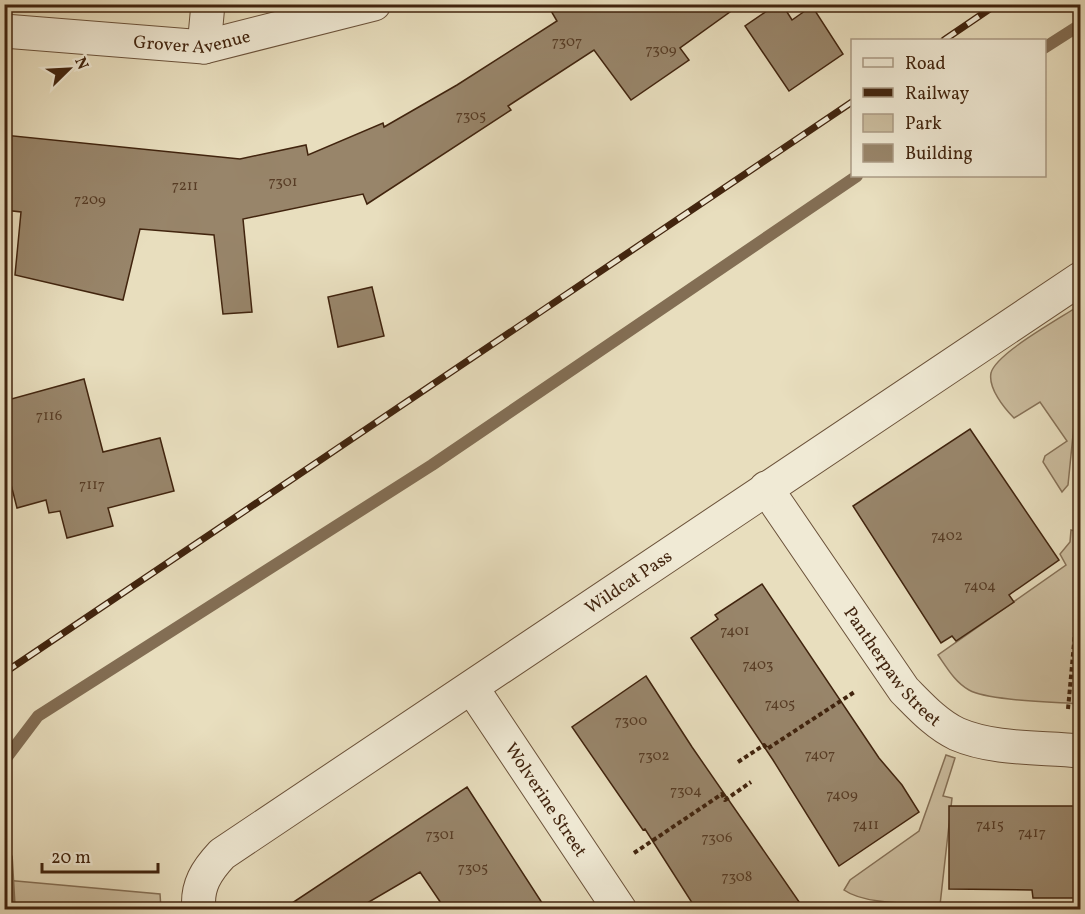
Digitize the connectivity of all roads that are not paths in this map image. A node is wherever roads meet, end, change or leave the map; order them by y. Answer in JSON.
{"nodes":[{"id":1,"x":208,"y":4,"type":"edge"},
{"id":2,"x":374,"y":4,"type":"edge"},
{"id":3,"x":4,"y":31,"type":"edge"},
{"id":4,"x":204,"y":47,"type":"junction"},
{"id":5,"x":1080,"y":279,"type":"edge"},
{"id":6,"x":766,"y":488,"type":"junction"},
{"id":7,"x":472,"y":688,"type":"junction"},
{"id":8,"x":1080,"y":751,"type":"edge"},
{"id":9,"x":199,"y":906,"type":"edge"},
{"id":10,"x":620,"y":909,"type":"edge"}],
"edges":[{"from":1,"to":4,"type":"street"},
{"from":2,"to":4,"type":"street","name":"Grover Avenue"},
{"from":3,"to":4,"type":"street","name":"Grover Avenue"},
{"from":5,"to":6,"type":"street","name":"Wildcat Pass"},
{"from":6,"to":7,"type":"street","name":"Wildcat Pass"},
{"from":6,"to":8,"type":"street","name":"Pantherpaw Street"},
{"from":7,"to":9,"type":"street","name":"Wildcat Pass"},
{"from":7,"to":10,"type":"street","name":"Wolverine Street"}]}
